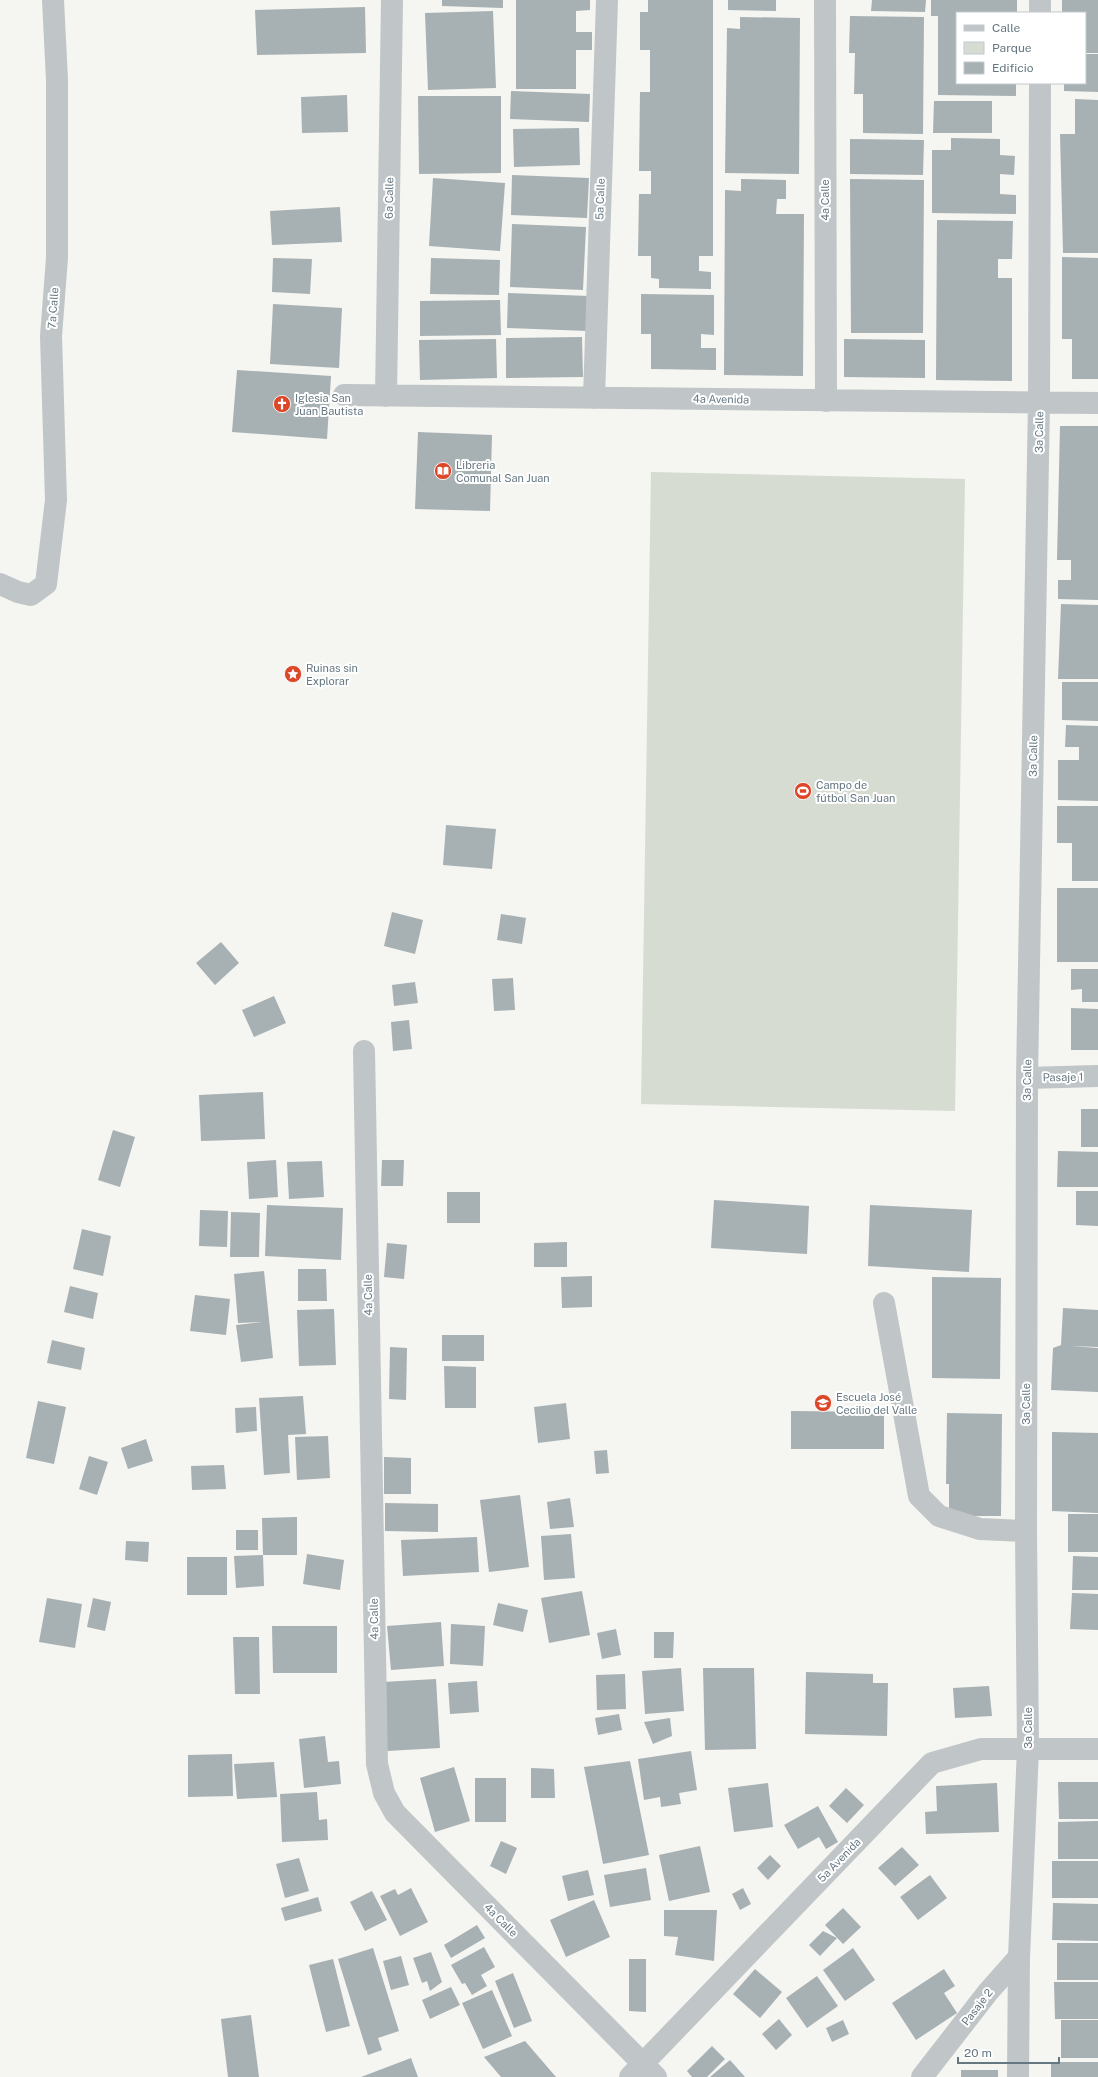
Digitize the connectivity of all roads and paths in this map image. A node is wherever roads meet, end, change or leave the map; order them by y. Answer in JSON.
{"nodes":[{"id":1,"x":52,"y":0,"type":"edge"},
{"id":2,"x":392,"y":0,"type":"edge"},
{"id":3,"x":607,"y":0,"type":"edge"},
{"id":4,"x":825,"y":0,"type":"edge"},
{"id":5,"x":1040,"y":0,"type":"edge"},
{"id":6,"x":1040,"y":12,"type":"edge"},
{"id":7,"x":1040,"y":84,"type":"edge"},
{"id":8,"x":344,"y":395,"type":"dead end"},
{"id":9,"x":386,"y":396,"type":"junction"},
{"id":10,"x":594,"y":398,"type":"junction"},
{"id":11,"x":826,"y":400,"type":"junction"},
{"id":12,"x":1039,"y":402,"type":"junction"},
{"id":13,"x":1098,"y":403,"type":"edge"},
{"id":14,"x":9,"y":588,"type":"edge"},
{"id":15,"x":364,"y":1051,"type":"dead end"},
{"id":16,"x":1098,"y":1076,"type":"edge"},
{"id":17,"x":1027,"y":1078,"type":"junction"},
{"id":18,"x":884,"y":1302,"type":"dead end"},
{"id":19,"x":1026,"y":1531,"type":"junction"},
{"id":20,"x":1028,"y":1749,"type":"junction"},
{"id":21,"x":1098,"y":1750,"type":"edge"},
{"id":22,"x":1019,"y":1956,"type":"junction"},
{"id":23,"x":643,"y":2073,"type":"edge"},
{"id":24,"x":922,"y":2077,"type":"edge"},
{"id":25,"x":1018,"y":2077,"type":"edge"}],
"edges":[{"from":1,"to":14,"type":"street","name":"7a Calle"},
{"from":2,"to":9,"type":"street","name":"6a Calle"},
{"from":3,"to":10,"type":"street","name":"5a Calle"},
{"from":4,"to":11,"type":"street","name":"4a Calle"},
{"from":5,"to":6,"type":"street"},
{"from":7,"to":12,"type":"street","name":"3a Calle"},
{"from":8,"to":9,"type":"street","name":"4a Avenida"},
{"from":9,"to":10,"type":"street","name":"4a Avenida"},
{"from":10,"to":11,"type":"street","name":"4a Avenida"},
{"from":11,"to":12,"type":"street","name":"4a Avenida"},
{"from":12,"to":13,"type":"street","name":"4a Avenida"},
{"from":12,"to":17,"type":"street","name":"3a Calle"},
{"from":15,"to":23,"type":"street","name":"4a Calle"},
{"from":16,"to":17,"type":"street","name":"Pasaje 1"},
{"from":17,"to":19,"type":"street","name":"3a Calle"},
{"from":18,"to":19,"type":"street"},
{"from":19,"to":20,"type":"street","name":"3a Calle"},
{"from":20,"to":21,"type":"street","name":"5a Avenida"},
{"from":20,"to":22,"type":"street","name":"3a Calle"},
{"from":20,"to":23,"type":"street","name":"5a Avenida"},
{"from":22,"to":24,"type":"street","name":"Pasaje 2"},
{"from":22,"to":25,"type":"street","name":"3a Calle"}]}
